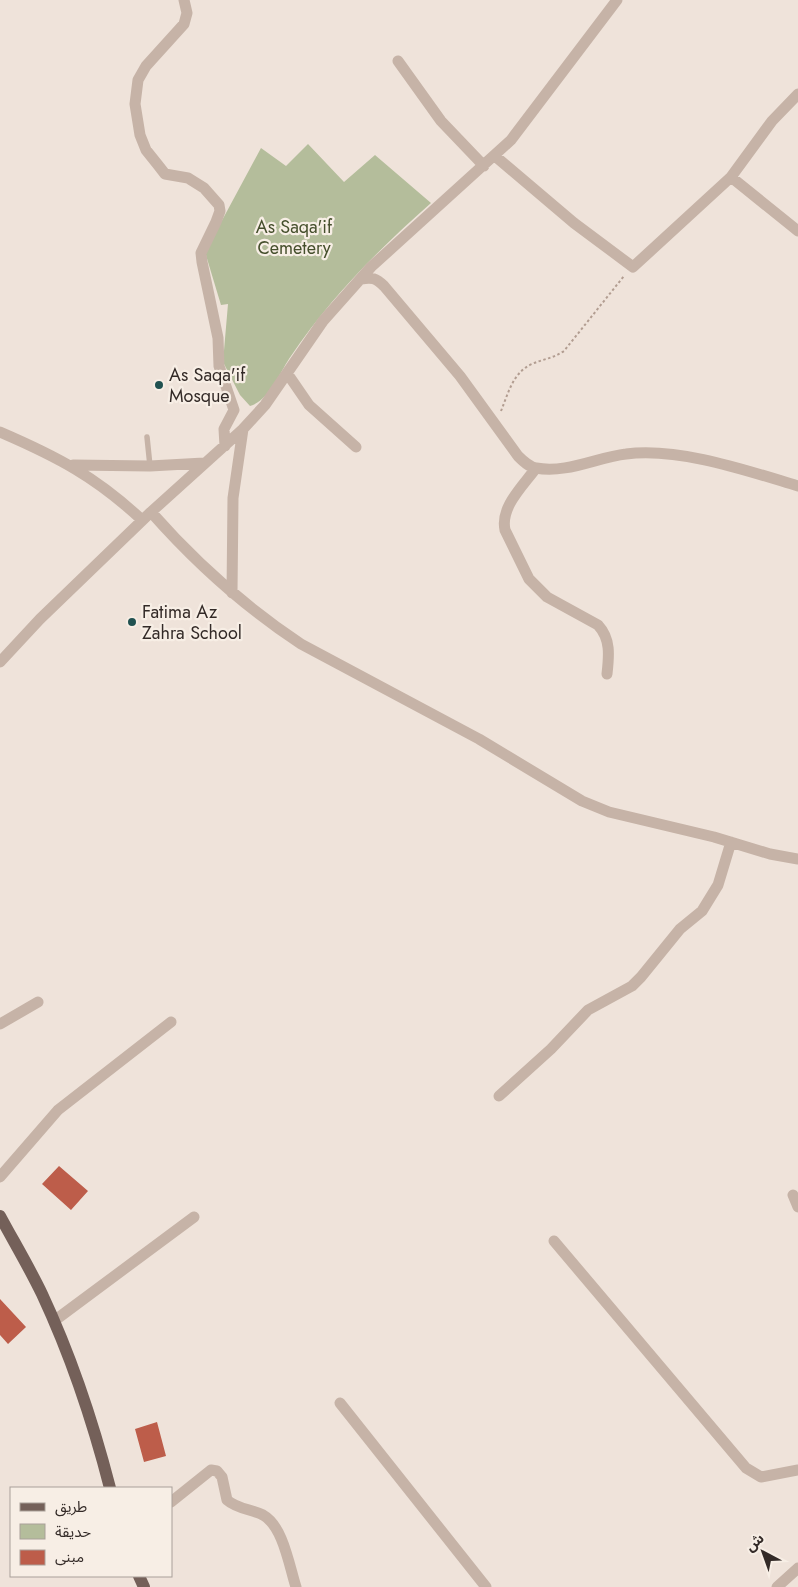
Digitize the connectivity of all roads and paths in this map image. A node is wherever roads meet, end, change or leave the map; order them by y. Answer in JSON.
{"nodes":[{"id":1,"x":184,"y":0,"type":"edge"},
{"id":2,"x":613,"y":2,"type":"edge"},
{"id":3,"x":398,"y":61,"type":"dead end"},
{"id":4,"x":798,"y":94,"type":"edge"},
{"id":5,"x":495,"y":156,"type":"junction"},
{"id":6,"x":484,"y":166,"type":"junction"},
{"id":7,"x":731,"y":178,"type":"junction"},
{"id":8,"x":798,"y":231,"type":"edge"},
{"id":9,"x":633,"y":266,"type":"junction"},
{"id":10,"x":361,"y":279,"type":"junction"},
{"id":11,"x":287,"y":373,"type":"junction"},
{"id":12,"x":496,"y":425,"type":"junction"},
{"id":13,"x":243,"y":430,"type":"junction"},
{"id":14,"x":0,"y":432,"type":"edge"},
{"id":15,"x":147,"y":437,"type":"dead end"},
{"id":16,"x":225,"y":446,"type":"junction"},
{"id":17,"x":356,"y":447,"type":"dead end"},
{"id":18,"x":204,"y":463,"type":"junction"},
{"id":19,"x":72,"y":465,"type":"junction"},
{"id":20,"x":150,"y":466,"type":"junction"},
{"id":21,"x":536,"y":468,"type":"junction"},
{"id":22,"x":798,"y":486,"type":"edge"},
{"id":23,"x":151,"y":512,"type":"junction"},
{"id":24,"x":142,"y":520,"type":"junction"},
{"id":25,"x":232,"y":593,"type":"junction"},
{"id":26,"x":0,"y":662,"type":"edge"},
{"id":27,"x":607,"y":674,"type":"dead end"},
{"id":28,"x":731,"y":842,"type":"junction"},
{"id":29,"x":798,"y":859,"type":"edge"},
{"id":30,"x":38,"y":1002,"type":"dead end"},
{"id":31,"x":171,"y":1022,"type":"dead end"},
{"id":32,"x":0,"y":1024,"type":"edge"},
{"id":33,"x":499,"y":1096,"type":"dead end"},
{"id":34,"x":0,"y":1177,"type":"edge"},
{"id":35,"x":793,"y":1195,"type":"dead end"},
{"id":36,"x":798,"y":1207,"type":"edge"},
{"id":37,"x":0,"y":1216,"type":"edge"},
{"id":38,"x":194,"y":1217,"type":"dead end"},
{"id":39,"x":554,"y":1241,"type":"dead end"},
{"id":40,"x":54,"y":1322,"type":"junction"},
{"id":41,"x":340,"y":1403,"type":"dead end"},
{"id":42,"x":798,"y":1470,"type":"edge"},
{"id":43,"x":110,"y":1487,"type":"edge"},
{"id":44,"x":172,"y":1501,"type":"edge"},
{"id":45,"x":798,"y":1568,"type":"edge"},
{"id":46,"x":296,"y":1587,"type":"edge"},
{"id":47,"x":486,"y":1587,"type":"edge"},
{"id":48,"x":777,"y":1587,"type":"edge"}],
"edges":[{"from":1,"to":16,"type":"street"},
{"from":2,"to":5,"type":"street"},
{"from":3,"to":6,"type":"street"},
{"from":4,"to":7,"type":"street"},
{"from":5,"to":6,"type":"street"},
{"from":5,"to":9,"type":"street"},
{"from":6,"to":10,"type":"street"},
{"from":7,"to":8,"type":"street"},
{"from":7,"to":9,"type":"street"},
{"from":9,"to":12,"type":"path"},
{"from":10,"to":11,"type":"street"},
{"from":10,"to":12,"type":"street"},
{"from":11,"to":13,"type":"street"},
{"from":11,"to":17,"type":"street"},
{"from":12,"to":21,"type":"street"},
{"from":13,"to":16,"type":"street"},
{"from":13,"to":25,"type":"street"},
{"from":14,"to":19,"type":"street"},
{"from":15,"to":20,"type":"lane"},
{"from":16,"to":18,"type":"street"},
{"from":18,"to":20,"type":"street"},
{"from":18,"to":23,"type":"street"},
{"from":19,"to":20,"type":"street"},
{"from":19,"to":24,"type":"street"},
{"from":21,"to":22,"type":"street"},
{"from":21,"to":27,"type":"street"},
{"from":23,"to":24,"type":"street"},
{"from":23,"to":25,"type":"street"},
{"from":24,"to":26,"type":"street"},
{"from":25,"to":28,"type":"street"},
{"from":28,"to":29,"type":"street"},
{"from":28,"to":33,"type":"street"},
{"from":30,"to":32,"type":"street"},
{"from":31,"to":34,"type":"street"},
{"from":35,"to":36,"type":"street"},
{"from":37,"to":40,"type":"main road"},
{"from":38,"to":40,"type":"street"},
{"from":39,"to":42,"type":"street"},
{"from":40,"to":43,"type":"main road"},
{"from":41,"to":47,"type":"street"},
{"from":44,"to":46,"type":"street"},
{"from":45,"to":48,"type":"street"}]}
